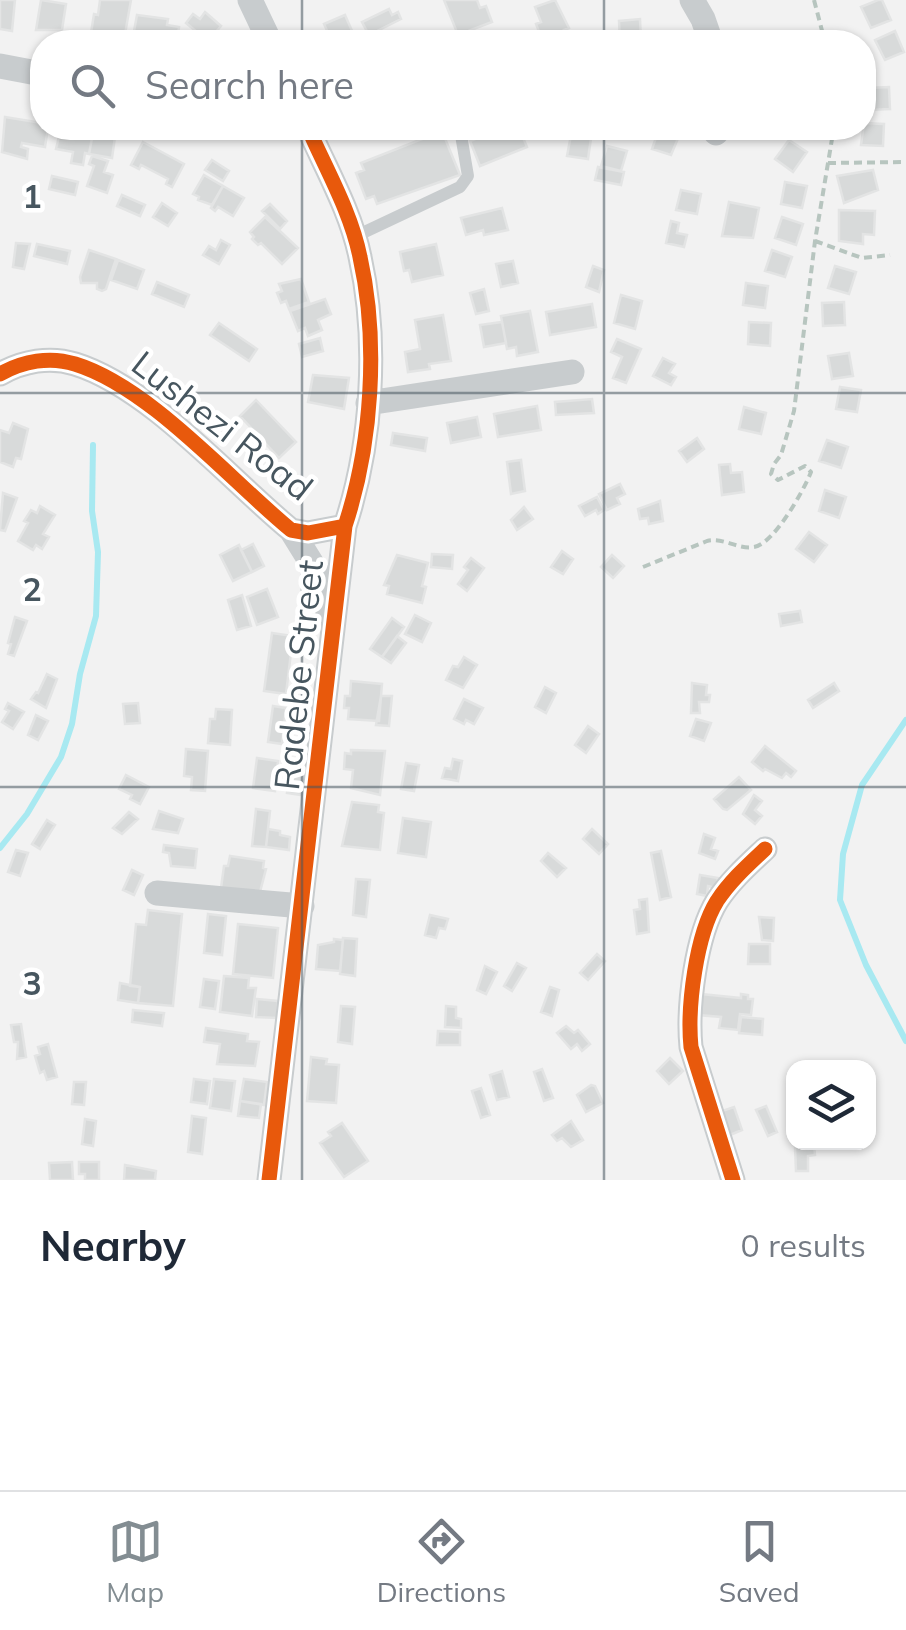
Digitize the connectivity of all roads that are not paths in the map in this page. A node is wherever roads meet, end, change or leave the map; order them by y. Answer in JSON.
{"nodes":[{"id":1,"x":250,"y":0,"type":"edge"},
{"id":2,"x":692,"y":0,"type":"edge"},
{"id":3,"x":264,"y":30,"type":"edge"},
{"id":4,"x":708,"y":30,"type":"edge"},
{"id":5,"x":0,"y":66,"type":"edge"},
{"id":6,"x":30,"y":72,"type":"edge"},
{"id":7,"x":313,"y":140,"type":"edge"},
{"id":8,"x":462,"y":140,"type":"edge"},
{"id":9,"x":354,"y":237,"type":"junction"},
{"id":10,"x":572,"y":372,"type":"dead end"},
{"id":11,"x":0,"y":374,"type":"edge"},
{"id":12,"x":368,"y":403,"type":"junction"},
{"id":13,"x":345,"y":526,"type":"junction"},
{"id":14,"x":290,"y":530,"type":"junction"},
{"id":15,"x":332,"y":638,"type":"junction"},
{"id":16,"x":765,"y":849,"type":"dead end"},
{"id":17,"x":157,"y":894,"type":"dead end"},
{"id":18,"x":302,"y":906,"type":"junction"},
{"id":19,"x":269,"y":1180,"type":"edge"},
{"id":20,"x":733,"y":1180,"type":"edge"}],
"edges":[{"from":1,"to":3,"type":"street"},
{"from":2,"to":4,"type":"street"},
{"from":5,"to":6,"type":"street"},
{"from":7,"to":9,"type":"street","name":"Radebe Street"},
{"from":8,"to":9,"type":"lane"},
{"from":9,"to":12,"type":"street","name":"Radebe Street"},
{"from":10,"to":12,"type":"street"},
{"from":11,"to":14,"type":"street","name":"Lushezi Road"},
{"from":12,"to":13,"type":"street","name":"Radebe Street"},
{"from":13,"to":14,"type":"street","name":"Lushezi Road"},
{"from":13,"to":15,"type":"street","name":"Radebe Street"},
{"from":14,"to":15,"type":"street"},
{"from":15,"to":18,"type":"street","name":"Radebe Street"},
{"from":16,"to":20,"type":"street"},
{"from":17,"to":18,"type":"street"},
{"from":18,"to":19,"type":"street","name":"Radebe Street"}]}
